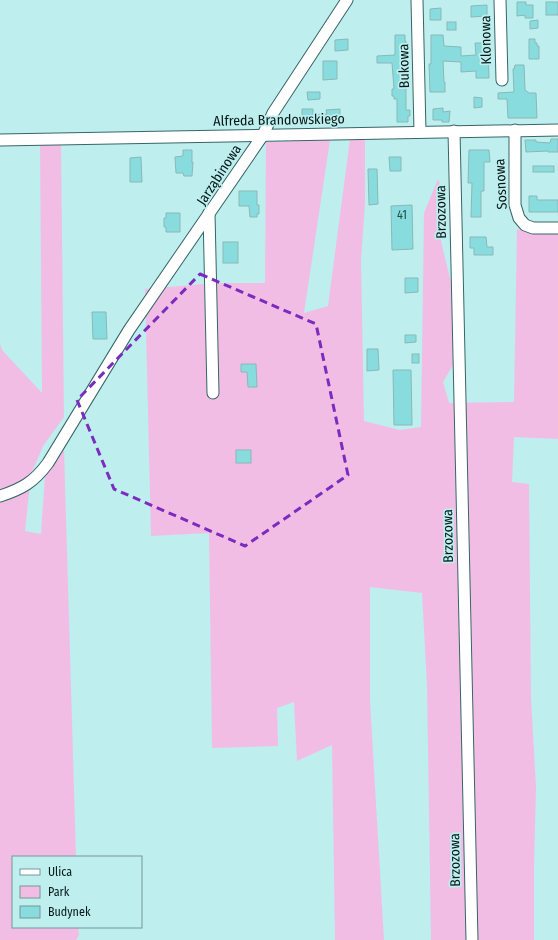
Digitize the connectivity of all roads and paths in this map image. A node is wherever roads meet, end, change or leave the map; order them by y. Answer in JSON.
{"nodes":[{"id":1,"x":347,"y":0,"type":"edge"},
{"id":2,"x":417,"y":0,"type":"edge"},
{"id":3,"x":500,"y":0,"type":"edge"},
{"id":4,"x":502,"y":80,"type":"dead end"},
{"id":5,"x":514,"y":130,"type":"junction"},
{"id":6,"x":558,"y":130,"type":"edge"},
{"id":7,"x":454,"y":131,"type":"junction"},
{"id":8,"x":420,"y":132,"type":"junction"},
{"id":9,"x":263,"y":135,"type":"junction"},
{"id":10,"x":0,"y":140,"type":"edge"},
{"id":11,"x":209,"y":213,"type":"junction"},
{"id":12,"x":558,"y":228,"type":"edge"},
{"id":13,"x":212,"y":393,"type":"dead end"},
{"id":14,"x":0,"y":496,"type":"edge"},
{"id":15,"x":472,"y":940,"type":"edge"}],
"edges":[{"from":1,"to":9,"type":"street","name":"Jarząbinowa"},
{"from":2,"to":8,"type":"street","name":"Bukowa"},
{"from":3,"to":4,"type":"street","name":"Klonowa"},
{"from":5,"to":6,"type":"street","name":"Alfreda Brandowskiego"},
{"from":5,"to":7,"type":"street","name":"Alfreda Brandowskiego"},
{"from":5,"to":12,"type":"street","name":"Sosnowa"},
{"from":7,"to":8,"type":"street","name":"Alfreda Brandowskiego"},
{"from":7,"to":15,"type":"street","name":"Brzozowa"},
{"from":8,"to":9,"type":"street","name":"Alfreda Brandowskiego"},
{"from":9,"to":10,"type":"street","name":"Alfreda Brandowskiego"},
{"from":9,"to":11,"type":"street","name":"Jarząbinowa"},
{"from":11,"to":13,"type":"street","name":"Jarząbinowa"},
{"from":11,"to":14,"type":"street"}]}
